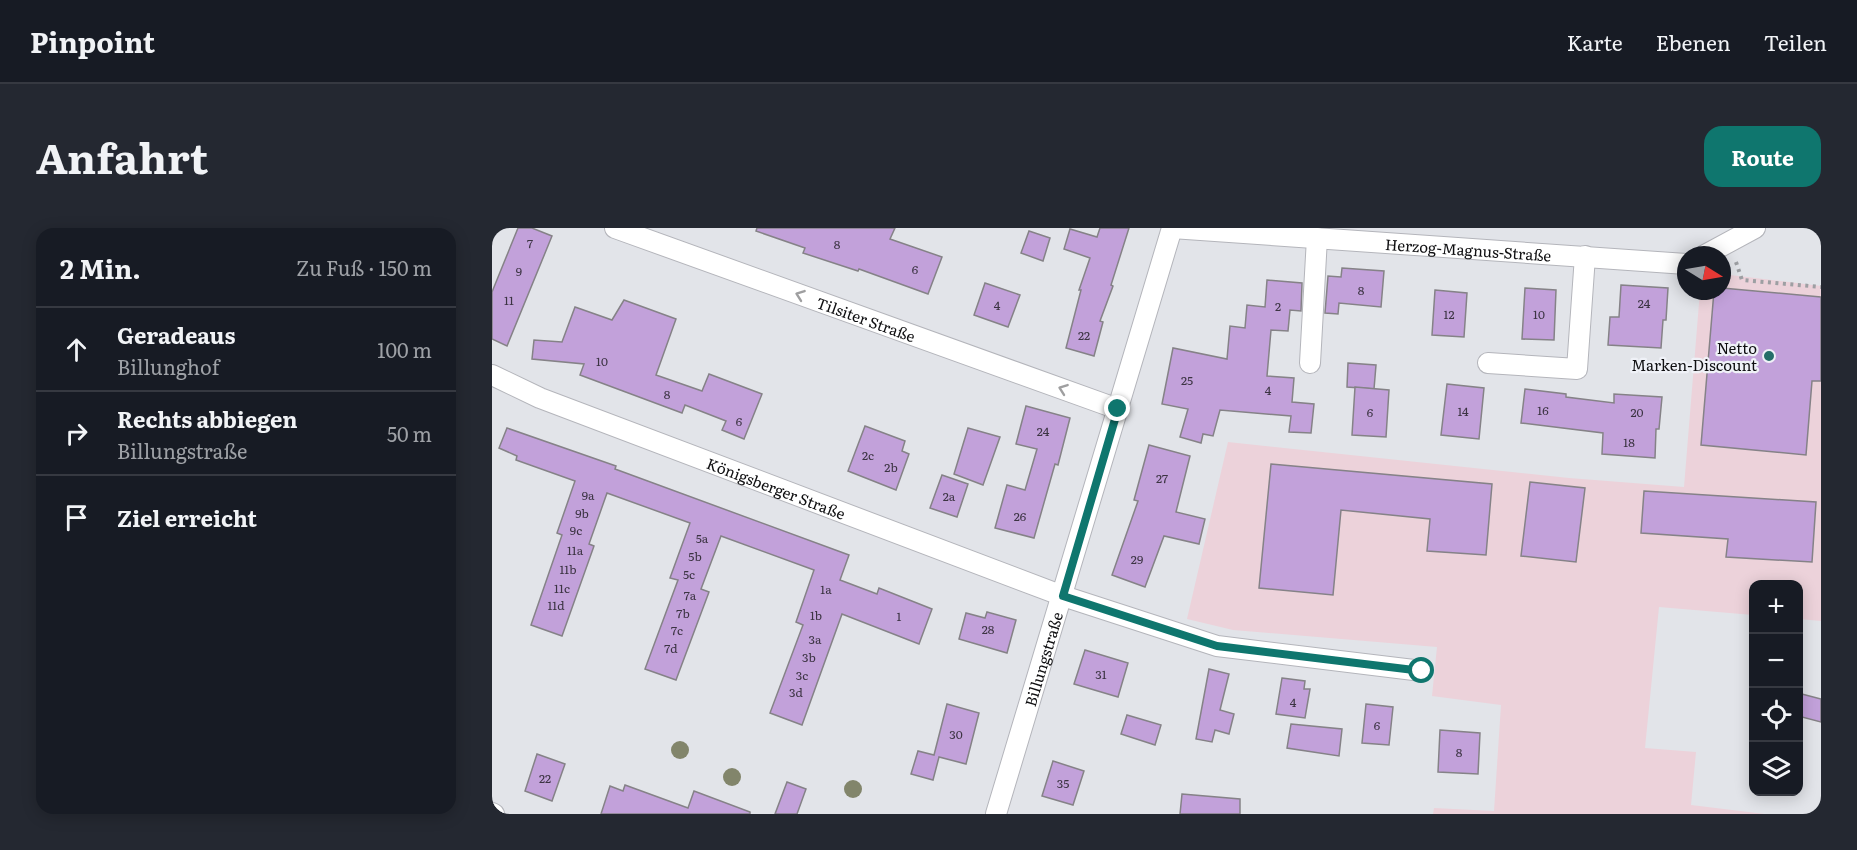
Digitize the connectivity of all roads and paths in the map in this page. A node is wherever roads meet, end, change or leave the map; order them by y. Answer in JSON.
{"nodes":[{"id":1,"x":615,"y":228,"type":"edge"},
{"id":2,"x":1172,"y":228,"type":"edge"},
{"id":3,"x":1755,"y":228,"type":"edge"},
{"id":4,"x":1317,"y":238,"type":"junction"},
{"id":5,"x":1729,"y":242,"type":"junction"},
{"id":6,"x":1722,"y":246,"type":"edge"},
{"id":7,"x":1584,"y":256,"type":"junction"},
{"id":8,"x":1677,"y":263,"type":"edge"},
{"id":9,"x":1821,"y":287,"type":"edge"},
{"id":10,"x":1310,"y":363,"type":"dead end"},
{"id":11,"x":1488,"y":363,"type":"dead end"},
{"id":12,"x":492,"y":375,"type":"edge"},
{"id":13,"x":1118,"y":409,"type":"junction"},
{"id":14,"x":1063,"y":596,"type":"junction"},
{"id":15,"x":1422,"y":671,"type":"dead end"},
{"id":16,"x":996,"y":814,"type":"edge"}],
"edges":[{"from":13,"to":1,"type":"street","name":"Tilsiter Straße","one_way":true},
{"from":2,"to":4,"type":"street","name":"Herzog-Magnus-Straße"},
{"from":2,"to":13,"type":"street","name":"Billungstraße"},
{"from":3,"to":5,"type":"street"},
{"from":4,"to":7,"type":"street","name":"Herzog-Magnus-Straße"},
{"from":4,"to":10,"type":"street"},
{"from":5,"to":6,"type":"street"},
{"from":5,"to":9,"type":"path"},
{"from":7,"to":8,"type":"street","name":"Herzog-Magnus-Straße"},
{"from":7,"to":11,"type":"street"},
{"from":12,"to":14,"type":"street","name":"Königsberger Straße"},
{"from":13,"to":14,"type":"street","name":"Billungstraße"},
{"from":14,"to":15,"type":"street","name":"Königsberger Straße"},
{"from":14,"to":16,"type":"street","name":"Billungstraße"}]}
